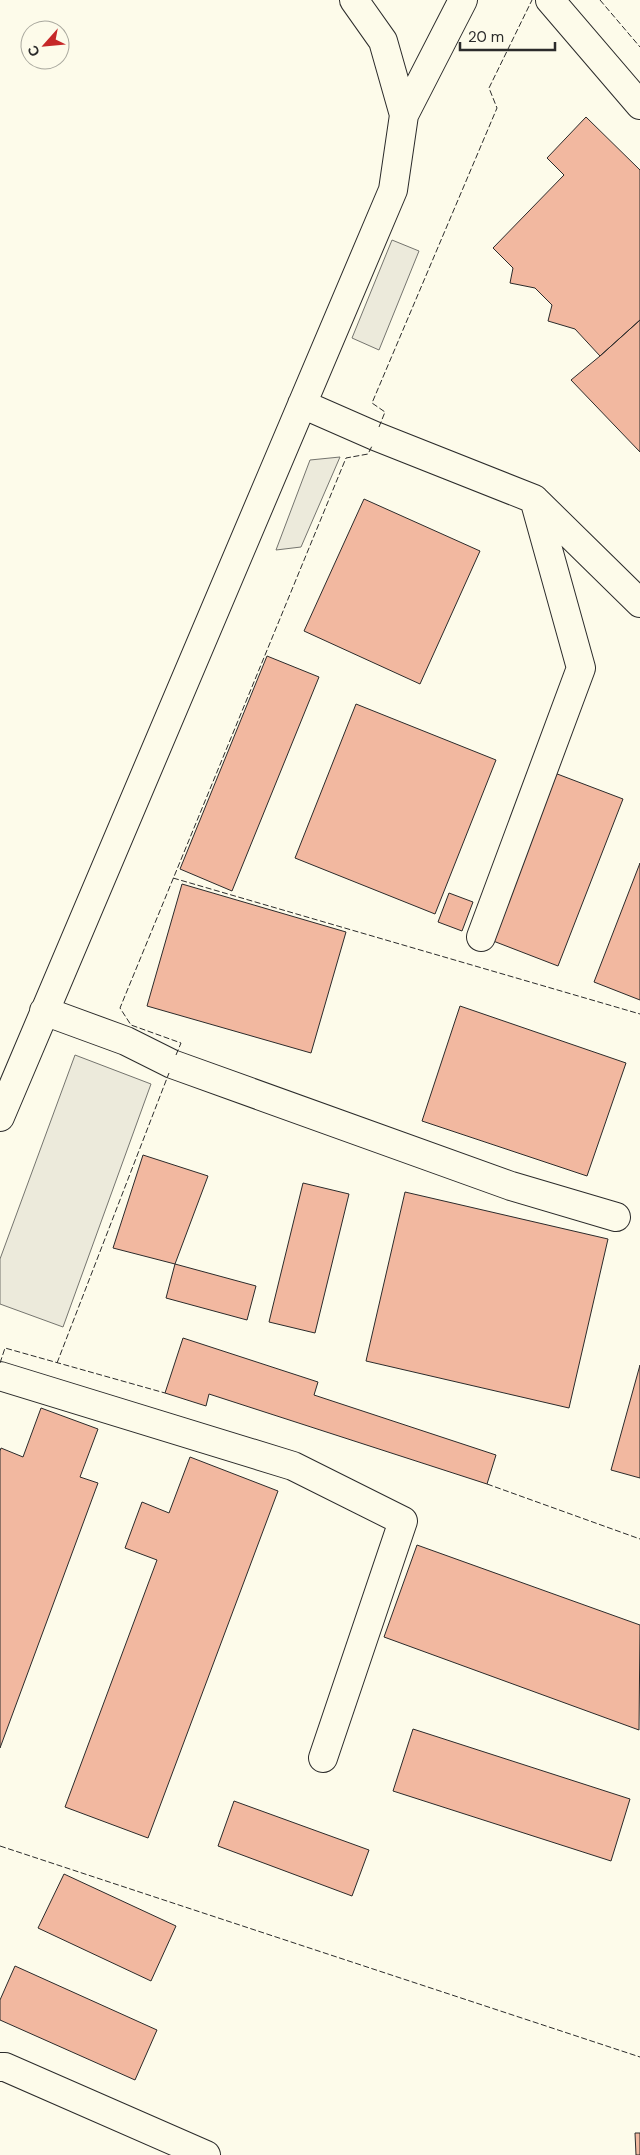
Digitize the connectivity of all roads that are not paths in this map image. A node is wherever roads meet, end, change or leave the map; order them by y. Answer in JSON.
{"nodes":[{"id":1,"x":354,"y":0,"type":"edge"},
{"id":2,"x":463,"y":0,"type":"edge"},
{"id":3,"x":550,"y":0,"type":"edge"},
{"id":4,"x":640,"y":105,"type":"edge"},
{"id":5,"x":404,"y":115,"type":"junction"},
{"id":6,"x":302,"y":404,"type":"junction"},
{"id":7,"x":534,"y":499,"type":"junction"},
{"id":8,"x":640,"y":603,"type":"edge"},
{"id":9,"x":481,"y":937,"type":"dead end"},
{"id":10,"x":44,"y":1011,"type":"junction"},
{"id":11,"x":0,"y":1117,"type":"edge"},
{"id":12,"x":616,"y":1217,"type":"dead end"},
{"id":13,"x":0,"y":1376,"type":"edge"},
{"id":14,"x":323,"y":1758,"type":"dead end"},
{"id":15,"x":0,"y":2068,"type":"edge"},
{"id":16,"x":206,"y":2155,"type":"edge"}],
"edges":[{"from":1,"to":5,"type":"street"},
{"from":2,"to":5,"type":"street"},
{"from":3,"to":4,"type":"street"},
{"from":5,"to":6,"type":"street"},
{"from":6,"to":7,"type":"street"},
{"from":6,"to":10,"type":"street"},
{"from":7,"to":8,"type":"street"},
{"from":7,"to":9,"type":"street"},
{"from":10,"to":11,"type":"street"},
{"from":10,"to":12,"type":"street"},
{"from":13,"to":14,"type":"street"},
{"from":15,"to":16,"type":"street"}]}
